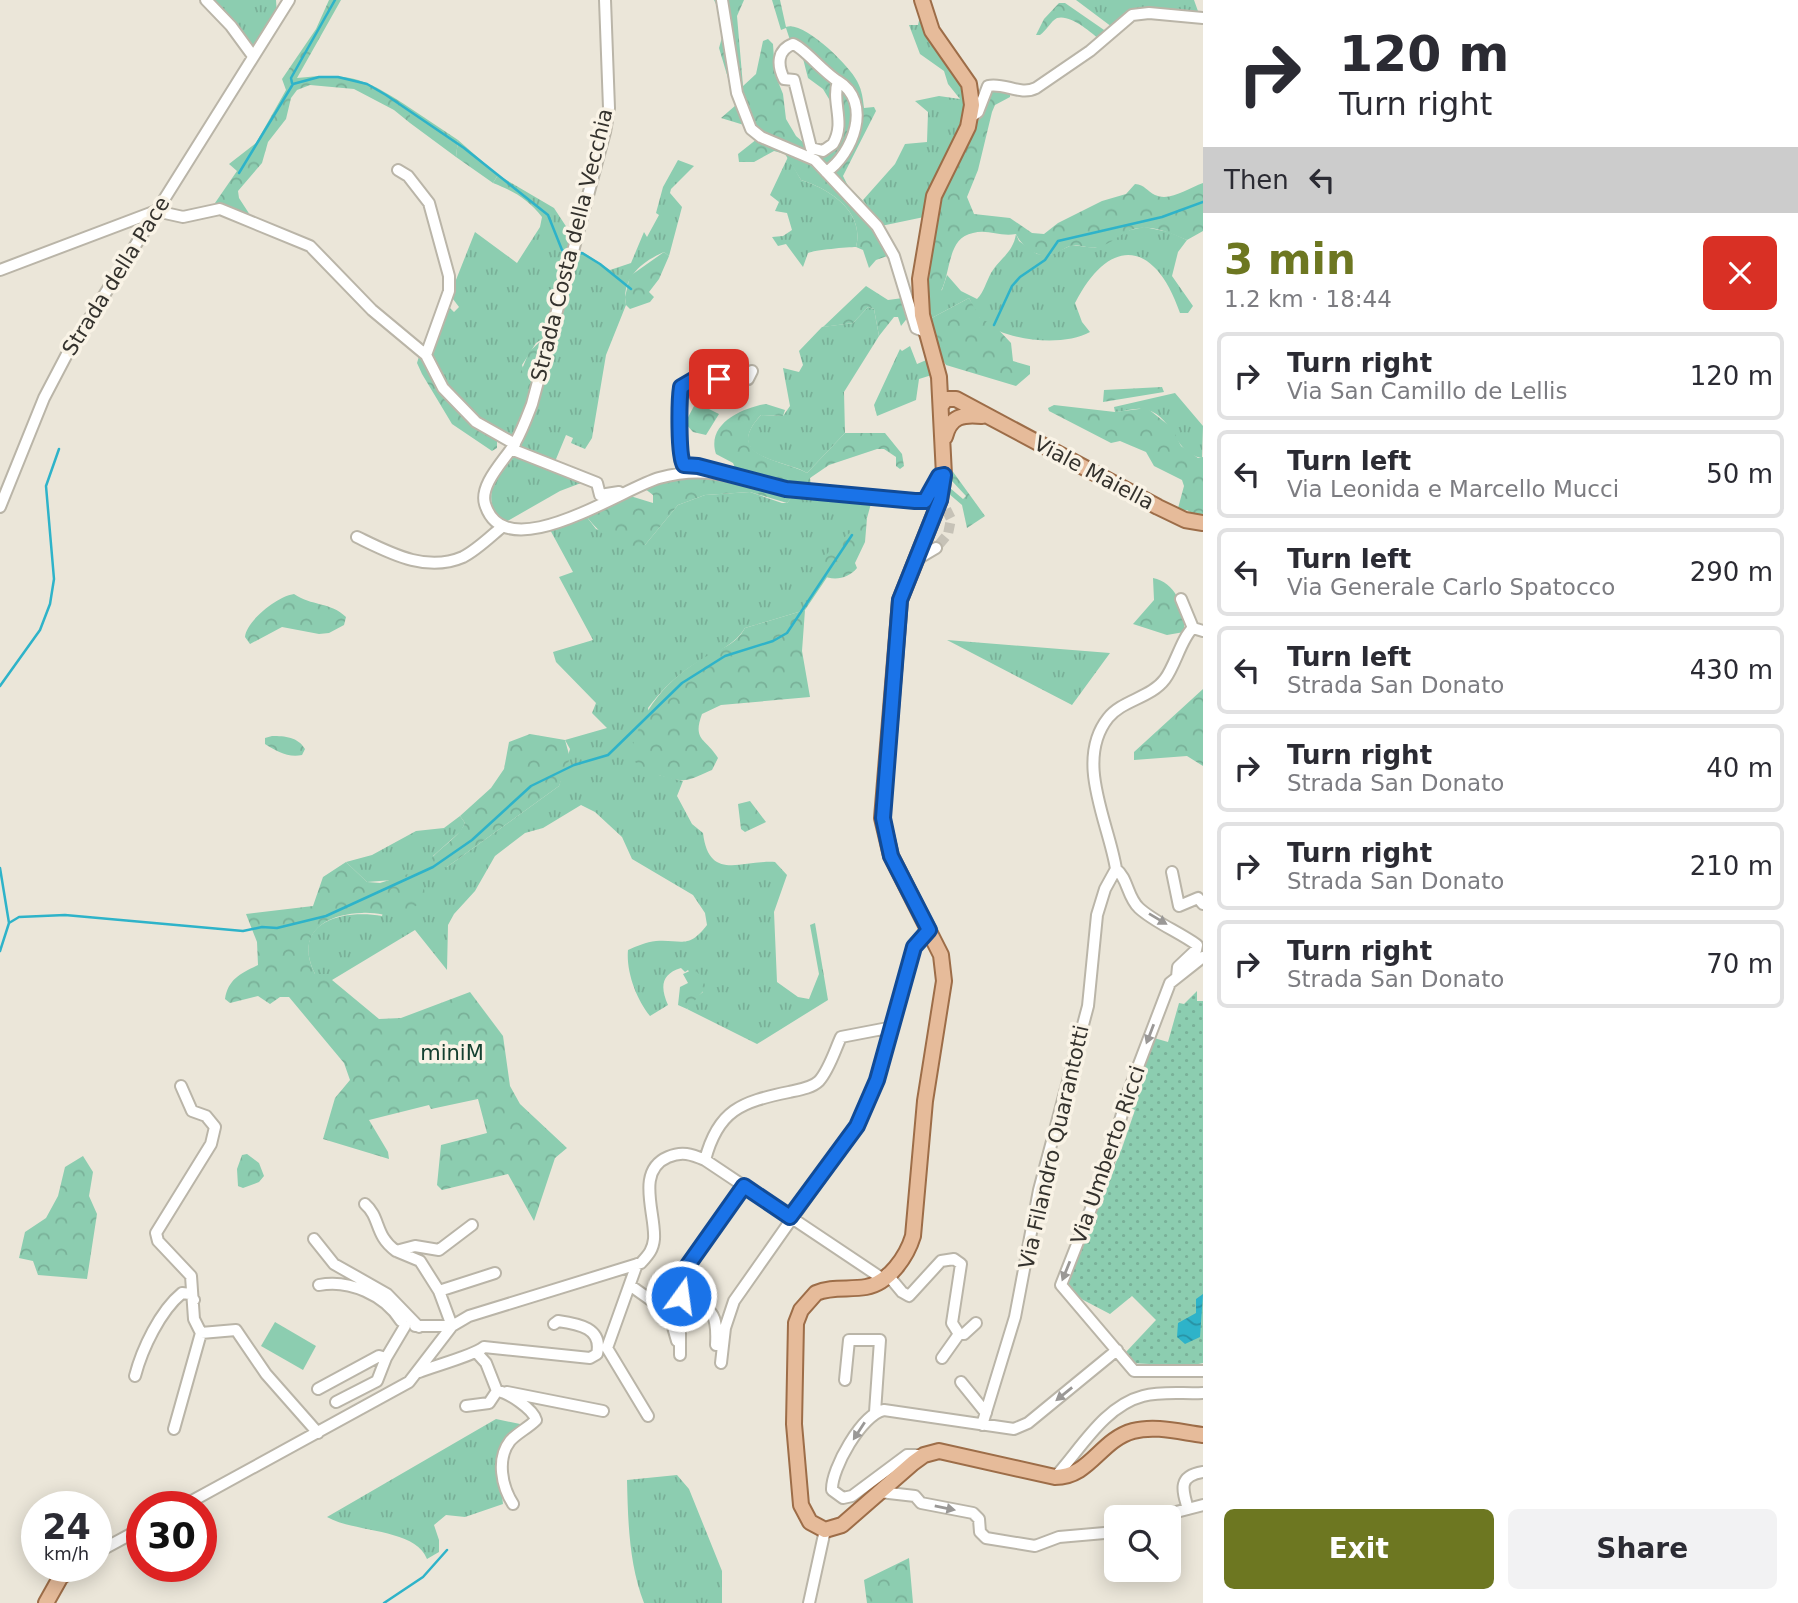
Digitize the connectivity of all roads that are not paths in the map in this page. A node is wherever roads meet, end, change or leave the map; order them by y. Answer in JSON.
{"nodes":[{"id":1,"x":206,"y":0,"type":"edge"},
{"id":2,"x":289,"y":0,"type":"edge"},
{"id":3,"x":606,"y":0,"type":"edge"},
{"id":4,"x":722,"y":0,"type":"edge"},
{"id":5,"x":922,"y":0,"type":"edge"},
{"id":6,"x":1203,"y":18,"type":"edge"},
{"id":7,"x":253,"y":57,"type":"junction"},
{"id":8,"x":838,"y":81,"type":"junction"},
{"id":9,"x":971,"y":117,"type":"junction"},
{"id":10,"x":398,"y":170,"type":"dead end"},
{"id":11,"x":826,"y":172,"type":"junction"},
{"id":12,"x":156,"y":211,"type":"junction"},
{"id":13,"x":0,"y":270,"type":"edge"},
{"id":14,"x":926,"y":332,"type":"junction"},
{"id":15,"x":426,"y":355,"type":"junction"},
{"id":16,"x":752,"y":371,"type":"dead end"},
{"id":17,"x":951,"y":409,"type":"junction"},
{"id":18,"x":513,"y":447,"type":"junction"},
{"id":19,"x":722,"y":474,"type":"junction"},
{"id":20,"x":944,"y":475,"type":"junction"},
{"id":21,"x":625,"y":491,"type":"junction"},
{"id":22,"x":0,"y":507,"type":"edge"},
{"id":23,"x":1203,"y":523,"type":"edge"},
{"id":24,"x":503,"y":526,"type":"junction"},
{"id":25,"x":357,"y":537,"type":"dead end"},
{"id":26,"x":1181,"y":599,"type":"dead end"},
{"id":27,"x":1198,"y":629,"type":"edge"},
{"id":28,"x":1116,"y":869,"type":"junction"},
{"id":29,"x":1172,"y":872,"type":"dead end"},
{"id":30,"x":1203,"y":904,"type":"edge"},
{"id":31,"x":929,"y":930,"type":"junction"},
{"id":32,"x":1203,"y":957,"type":"edge"},
{"id":33,"x":1177,"y":977,"type":"junction"},
{"id":34,"x":893,"y":1027,"type":"junction"},
{"id":35,"x":181,"y":1086,"type":"dead end"},
{"id":36,"x":705,"y":1160,"type":"junction"},
{"id":37,"x":744,"y":1186,"type":"junction"},
{"id":38,"x":365,"y":1204,"type":"dead end"},
{"id":39,"x":790,"y":1217,"type":"junction"},
{"id":40,"x":472,"y":1225,"type":"dead end"},
{"id":41,"x":314,"y":1240,"type":"dead end"},
{"id":42,"x":396,"y":1251,"type":"junction"},
{"id":43,"x":637,"y":1264,"type":"junction"},
{"id":44,"x":495,"y":1273,"type":"dead end"},
{"id":45,"x":885,"y":1276,"type":"junction"},
{"id":46,"x":319,"y":1285,"type":"dead end"},
{"id":47,"x":631,"y":1286,"type":"junction"},
{"id":48,"x":439,"y":1291,"type":"junction"},
{"id":49,"x":681,"y":1296,"type":"junction"},
{"id":50,"x":194,"y":1300,"type":"junction"},
{"id":51,"x":976,"y":1323,"type":"dead end"},
{"id":52,"x":554,"y":1324,"type":"dead end"},
{"id":53,"x":405,"y":1326,"type":"junction"},
{"id":54,"x":419,"y":1327,"type":"junction"},
{"id":55,"x":449,"y":1331,"type":"junction"},
{"id":56,"x":201,"y":1333,"type":"junction"},
{"id":57,"x":959,"y":1334,"type":"junction"},
{"id":58,"x":436,"y":1349,"type":"junction"},
{"id":59,"x":1117,"y":1350,"type":"junction"},
{"id":60,"x":477,"y":1353,"type":"junction"},
{"id":61,"x":456,"y":1357,"type":"junction"},
{"id":62,"x":386,"y":1358,"type":"junction"},
{"id":63,"x":942,"y":1358,"type":"dead end"},
{"id":64,"x":1203,"y":1371,"type":"edge"},
{"id":65,"x":416,"y":1373,"type":"junction"},
{"id":66,"x":135,"y":1376,"type":"dead end"},
{"id":67,"x":845,"y":1380,"type":"dead end"},
{"id":68,"x":961,"y":1382,"type":"dead end"},
{"id":69,"x":318,"y":1389,"type":"dead end"},
{"id":70,"x":502,"y":1392,"type":"junction"},
{"id":71,"x":1203,"y":1393,"type":"edge"},
{"id":72,"x":336,"y":1402,"type":"dead end"},
{"id":73,"x":466,"y":1406,"type":"dead end"},
{"id":74,"x":603,"y":1410,"type":"dead end"},
{"id":75,"x":875,"y":1412,"type":"junction"},
{"id":76,"x":986,"y":1413,"type":"junction"},
{"id":77,"x":648,"y":1416,"type":"dead end"},
{"id":78,"x":982,"y":1425,"type":"junction"},
{"id":79,"x":174,"y":1429,"type":"dead end"},
{"id":80,"x":318,"y":1433,"type":"junction"},
{"id":81,"x":1203,"y":1435,"type":"edge"},
{"id":82,"x":924,"y":1455,"type":"junction"},
{"id":83,"x":1203,"y":1472,"type":"edge"},
{"id":84,"x":1055,"y":1477,"type":"junction"},
{"id":85,"x":211,"y":1491,"type":"edge"},
{"id":86,"x":880,"y":1492,"type":"junction"},
{"id":87,"x":513,"y":1504,"type":"dead end"},
{"id":88,"x":1203,"y":1505,"type":"edge"},
{"id":89,"x":1188,"y":1509,"type":"junction"},
{"id":90,"x":1181,"y":1511,"type":"edge"},
{"id":91,"x":825,"y":1530,"type":"junction"},
{"id":92,"x":1104,"y":1532,"type":"edge"},
{"id":93,"x":58,"y":1582,"type":"edge"},
{"id":94,"x":46,"y":1603,"type":"edge"},
{"id":95,"x":808,"y":1603,"type":"edge"}],
"edges":[{"from":1,"to":7,"type":"street"},
{"from":2,"to":7,"type":"street","name":"Strada della Pace"},
{"from":3,"to":18,"type":"street","name":"Strada Costa della Vecchia"},
{"from":4,"to":11,"type":"street"},
{"from":5,"to":9,"type":"main road"},
{"from":6,"to":9,"type":"street"},
{"from":7,"to":12,"type":"street","name":"Strada della Pace"},
{"from":8,"to":8,"type":"street"},
{"from":8,"to":11,"type":"street"},
{"from":9,"to":14,"type":"main road"},
{"from":10,"to":15,"type":"street"},
{"from":11,"to":14,"type":"street"},
{"from":12,"to":13,"type":"street"},
{"from":12,"to":15,"type":"street"},
{"from":12,"to":22,"type":"street","name":"Strada della Pace"},
{"from":14,"to":17,"type":"main road"},
{"from":15,"to":18,"type":"street"},
{"from":16,"to":19,"type":"street"},
{"from":17,"to":20,"type":"main road"},
{"from":17,"to":23,"type":"main road","name":"Viale Maiella"},
{"from":18,"to":21,"type":"street"},
{"from":18,"to":24,"type":"street","name":"Strada Costa della Vecchia"},
{"from":19,"to":20,"type":"street"},
{"from":19,"to":21,"type":"street"},
{"from":20,"to":31,"type":"main road"},
{"from":21,"to":24,"type":"street"},
{"from":24,"to":25,"type":"street"},
{"from":26,"to":27,"type":"street"},
{"from":27,"to":28,"type":"street"},
{"from":28,"to":33,"type":"street","one_way":true},
{"from":28,"to":76,"type":"street","name":"Via Filandro Quarantotti"},
{"from":29,"to":30,"type":"street"},
{"from":31,"to":34,"type":"street"},
{"from":31,"to":45,"type":"main road"},
{"from":32,"to":33,"type":"street","name":"Via Umberto Ricci"},
{"from":33,"to":59,"type":"street","name":"Via Umberto Ricci","one_way":true},
{"from":34,"to":36,"type":"street"},
{"from":34,"to":39,"type":"street"},
{"from":35,"to":50,"type":"street"},
{"from":36,"to":37,"type":"street"},
{"from":36,"to":43,"type":"street"},
{"from":37,"to":39,"type":"street"},
{"from":37,"to":49,"type":"street"},
{"from":38,"to":42,"type":"street"},
{"from":39,"to":45,"type":"street"},
{"from":39,"to":49,"type":"street"},
{"from":40,"to":42,"type":"street"},
{"from":41,"to":54,"type":"street"},
{"from":42,"to":48,"type":"street"},
{"from":43,"to":47,"type":"street"},
{"from":43,"to":55,"type":"street"},
{"from":44,"to":48,"type":"street"},
{"from":45,"to":57,"type":"street"},
{"from":45,"to":91,"type":"main road"},
{"from":46,"to":53,"type":"street"},
{"from":47,"to":49,"type":"street"},
{"from":47,"to":77,"type":"street"},
{"from":48,"to":55,"type":"street"},
{"from":50,"to":56,"type":"street"},
{"from":50,"to":66,"type":"street"},
{"from":51,"to":57,"type":"street"},
{"from":52,"to":60,"type":"street"},
{"from":53,"to":54,"type":"street"},
{"from":53,"to":62,"type":"street"},
{"from":54,"to":55,"type":"street"},
{"from":55,"to":58,"type":"street"},
{"from":55,"to":61,"type":"street"},
{"from":56,"to":79,"type":"street"},
{"from":56,"to":80,"type":"street"},
{"from":57,"to":63,"type":"street"},
{"from":58,"to":61,"type":"street"},
{"from":58,"to":65,"type":"street"},
{"from":59,"to":64,"type":"street"},
{"from":59,"to":78,"type":"street","one_way":true},
{"from":60,"to":61,"type":"street"},
{"from":60,"to":70,"type":"street"},
{"from":61,"to":65,"type":"street"},
{"from":62,"to":69,"type":"street"},
{"from":62,"to":72,"type":"street"},
{"from":65,"to":80,"type":"street"},
{"from":67,"to":75,"type":"street"},
{"from":68,"to":76,"type":"street"},
{"from":70,"to":73,"type":"street"},
{"from":70,"to":74,"type":"street"},
{"from":70,"to":87,"type":"street"},
{"from":71,"to":84,"type":"street"},
{"from":75,"to":78,"type":"street"},
{"from":75,"to":82,"type":"street","one_way":true},
{"from":76,"to":78,"type":"street","name":"Via Filandro Quarantotti"},
{"from":80,"to":85,"type":"street"},
{"from":81,"to":84,"type":"main road"},
{"from":82,"to":84,"type":"main road"},
{"from":82,"to":86,"type":"main road"},
{"from":83,"to":89,"type":"street"},
{"from":86,"to":91,"type":"main road"},
{"from":86,"to":92,"type":"street","one_way":true},
{"from":88,"to":89,"type":"street"},
{"from":89,"to":90,"type":"street"},
{"from":91,"to":95,"type":"street"},
{"from":93,"to":94,"type":"main road"}]}
